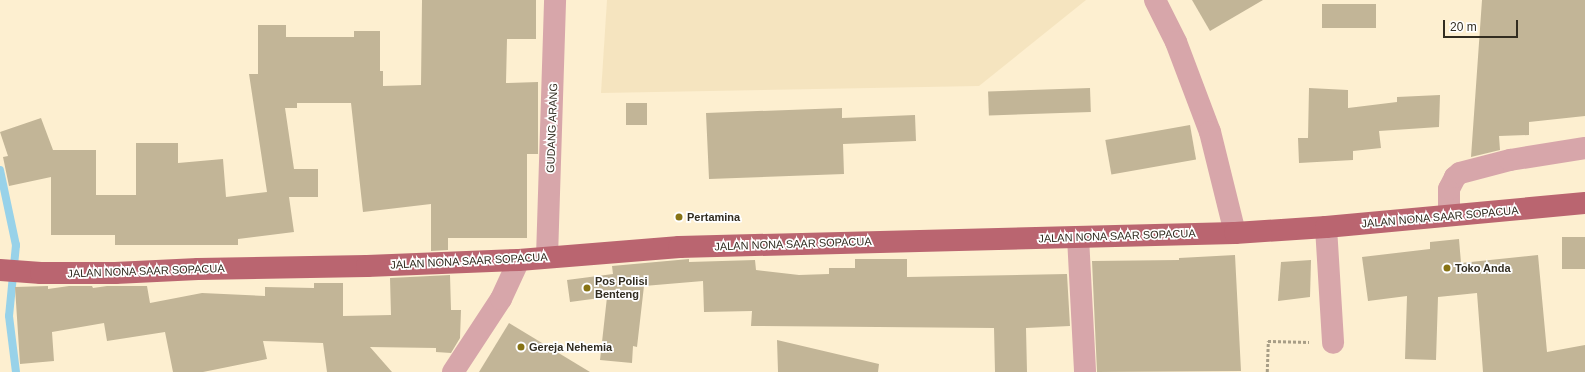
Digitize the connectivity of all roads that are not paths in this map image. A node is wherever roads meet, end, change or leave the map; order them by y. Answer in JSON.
{"nodes":[{"id":1,"x":555,"y":0,"type":"edge"},
{"id":2,"x":1155,"y":0,"type":"edge"},
{"id":3,"x":1585,"y":148,"type":"edge"},
{"id":4,"x":1585,"y":203,"type":"edge"},
{"id":5,"x":1449,"y":215,"type":"junction"},
{"id":6,"x":1326,"y":227,"type":"junction"},
{"id":7,"x":1236,"y":233,"type":"junction"},
{"id":8,"x":1078,"y":237,"type":"junction"},
{"id":9,"x":547,"y":257,"type":"junction"},
{"id":10,"x":519,"y":260,"type":"junction"},
{"id":11,"x":0,"y":270,"type":"edge"},
{"id":12,"x":1333,"y":343,"type":"road end"},
{"id":13,"x":453,"y":372,"type":"edge"},
{"id":14,"x":1085,"y":372,"type":"edge"}],
"edges":[{"from":1,"to":9,"type":"street","name":"GUDANG ARANG"},
{"from":2,"to":7,"type":"street"},
{"from":3,"to":5,"type":"street"},
{"from":4,"to":5,"type":"main road","name":"JALAN NONA SAAR SOPACUA"},
{"from":5,"to":6,"type":"main road","name":"JALAN NONA SAAR SOPACUA"},
{"from":6,"to":7,"type":"main road","name":"JALAN NONA SAAR SOPACUA"},
{"from":6,"to":12,"type":"street"},
{"from":7,"to":8,"type":"main road","name":"JALAN NONA SAAR SOPACUA"},
{"from":8,"to":9,"type":"main road","name":"JALAN NONA SAAR SOPACUA"},
{"from":8,"to":14,"type":"street"},
{"from":9,"to":10,"type":"main road","name":"JALAN NONA SAAR SOPACUA"},
{"from":10,"to":11,"type":"main road","name":"JALAN NONA SAAR SOPACUA"},
{"from":10,"to":13,"type":"street"}]}
